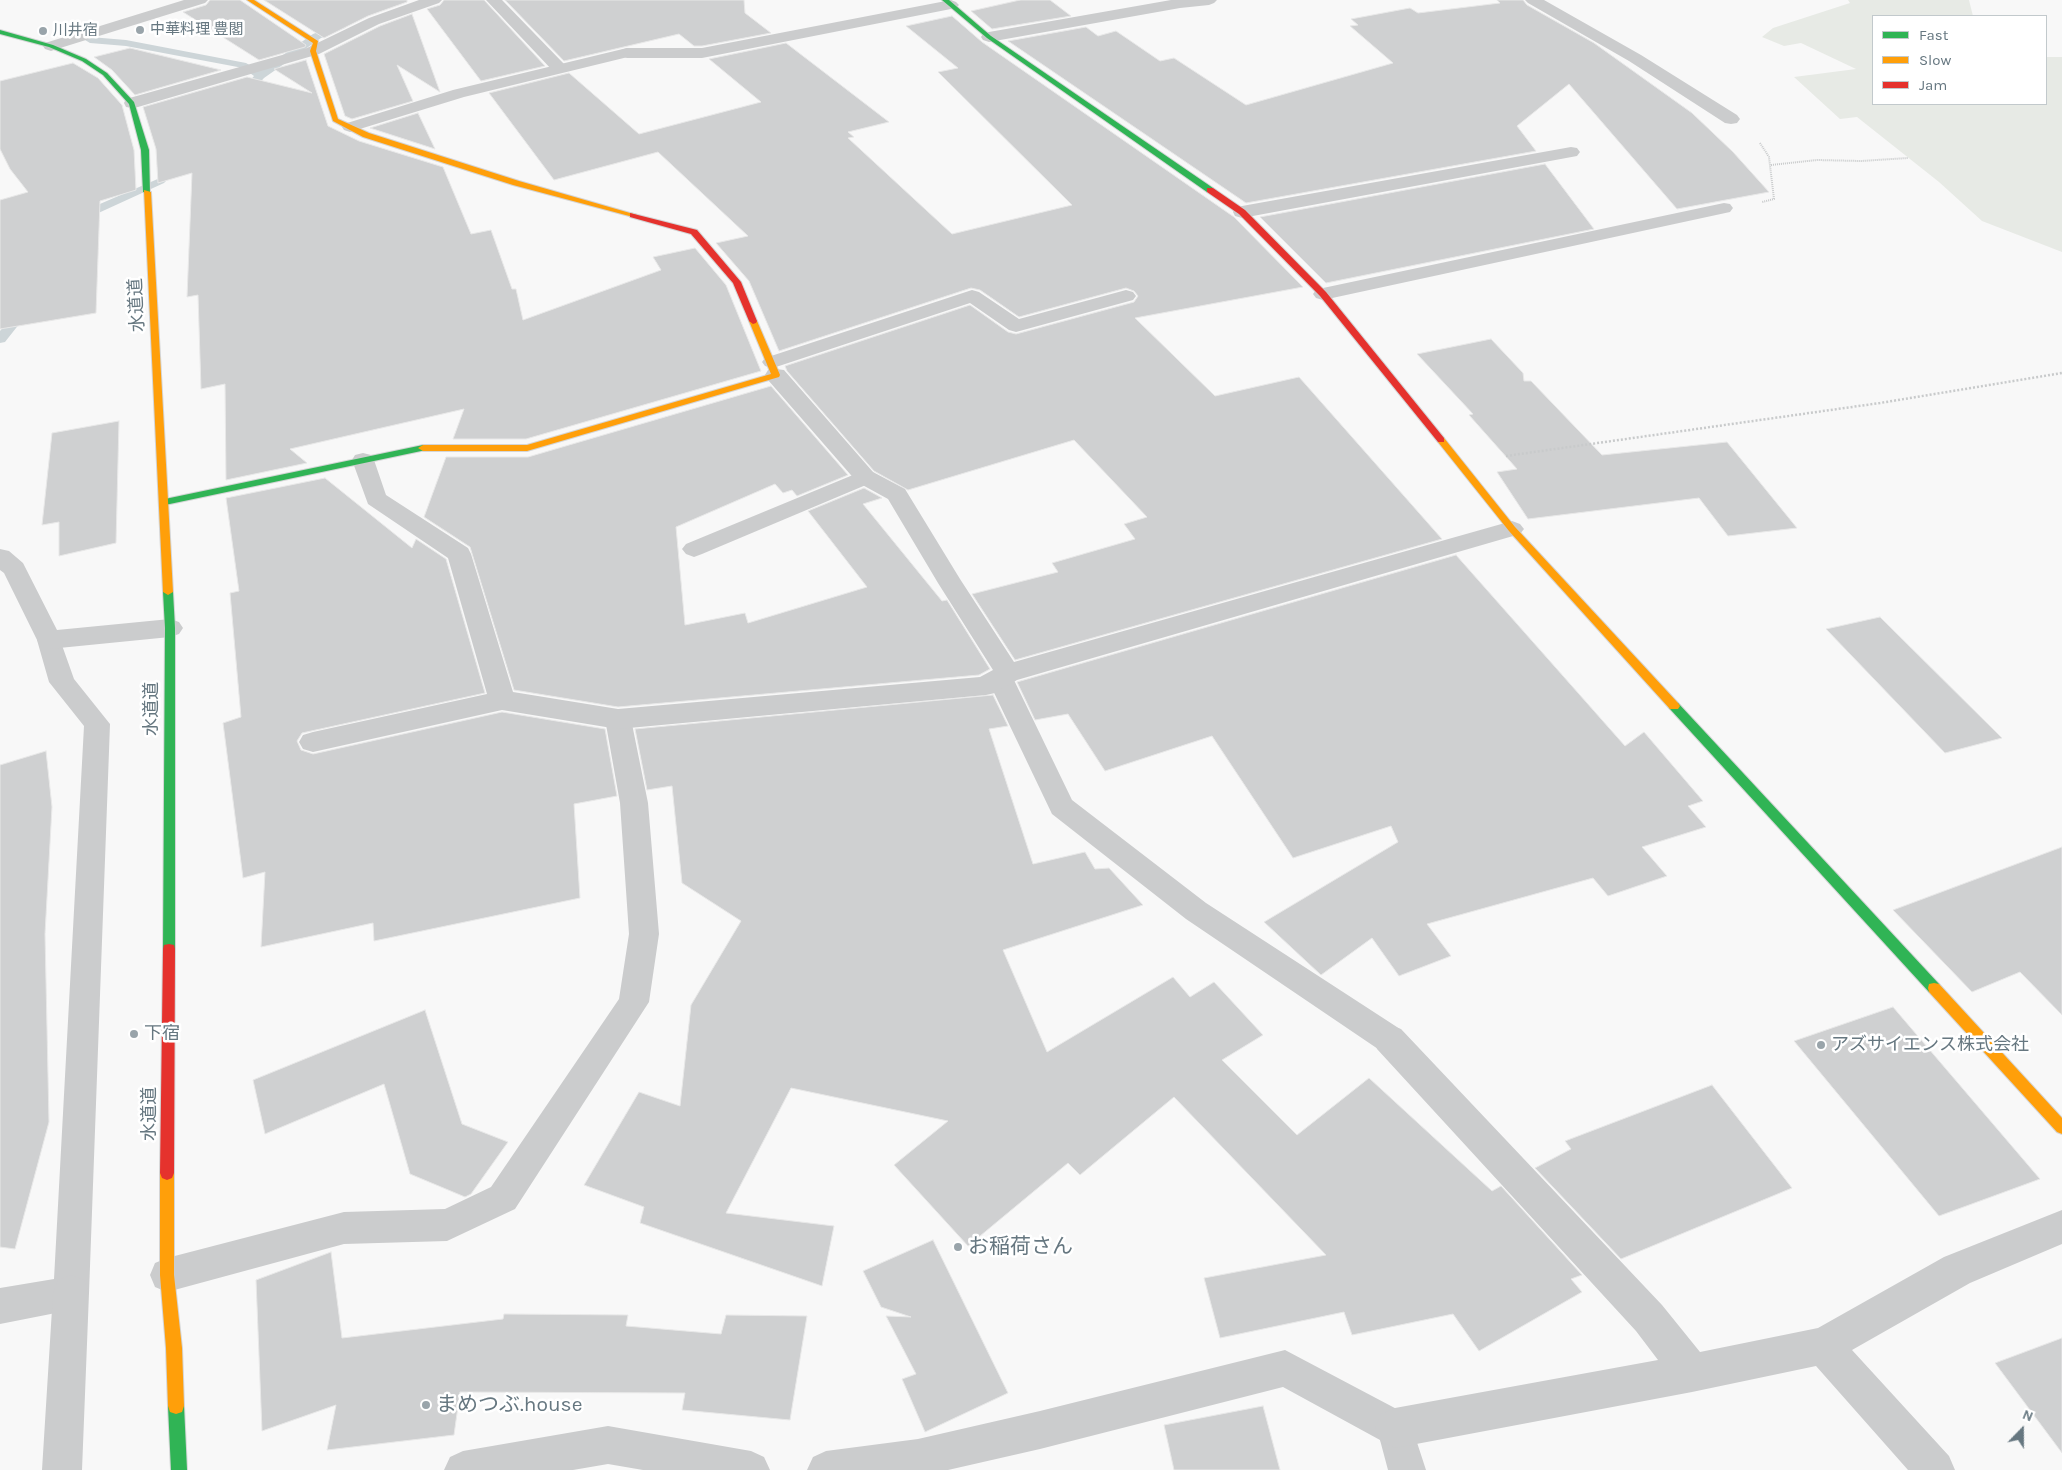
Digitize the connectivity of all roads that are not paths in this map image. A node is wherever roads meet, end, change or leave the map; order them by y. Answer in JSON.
{"nodes":[{"id":1,"x":200,"y":0,"type":"edge"},
{"id":2,"x":250,"y":0,"type":"edge"},
{"id":3,"x":434,"y":0,"type":"edge"},
{"id":4,"x":494,"y":0,"type":"edge"},
{"id":5,"x":1208,"y":0,"type":"edge"},
{"id":6,"x":1533,"y":0,"type":"edge"},
{"id":7,"x":948,"y":2,"type":"edge"},
{"id":8,"x":0,"y":32,"type":"edge"},
{"id":9,"x":989,"y":37,"type":"junction"},
{"id":10,"x":51,"y":46,"type":"junction"},
{"id":11,"x":313,"y":51,"type":"junction"},
{"id":12,"x":627,"y":53,"type":"joint"},
{"id":13,"x":559,"y":68,"type":"junction"},
{"id":14,"x":132,"y":103,"type":"junction"},
{"id":15,"x":1731,"y":118,"type":"road end"},
{"id":16,"x":350,"y":127,"type":"junction"},
{"id":17,"x":1572,"y":152,"type":"dead end"},
{"id":18,"x":1724,"y":208,"type":"dead end"},
{"id":19,"x":1242,"y":212,"type":"junction"},
{"id":20,"x":1323,"y":294,"type":"junction"},
{"id":21,"x":1126,"y":296,"type":"dead end"},
{"id":22,"x":774,"y":369,"type":"junction"},
{"id":23,"x":363,"y":460,"type":"junction"},
{"id":24,"x":865,"y":477,"type":"junction"},
{"id":25,"x":165,"y":502,"type":"junction"},
{"id":26,"x":1512,"y":529,"type":"junction"},
{"id":27,"x":694,"y":549,"type":"dead end"},
{"id":28,"x":0,"y":557,"type":"edge"},
{"id":29,"x":170,"y":628,"type":"junction"},
{"id":30,"x":49,"y":640,"type":"junction"},
{"id":31,"x":1004,"y":676,"type":"junction"},
{"id":32,"x":502,"y":700,"type":"junction"},
{"id":33,"x":618,"y":718,"type":"junction"},
{"id":34,"x":313,"y":742,"type":"dead end"},
{"id":35,"x":1389,"y":1039,"type":"joint"},
{"id":36,"x":2062,"y":1128,"type":"edge"},
{"id":37,"x":2062,"y":1227,"type":"edge"},
{"id":38,"x":167,"y":1275,"type":"junction"},
{"id":39,"x":71,"y":1293,"type":"junction"},
{"id":40,"x":0,"y":1306,"type":"edge"},
{"id":41,"x":1823,"y":1346,"type":"junction"},
{"id":42,"x":1692,"y":1373,"type":"junction"},
{"id":43,"x":1395,"y":1428,"type":"junction"},
{"id":44,"x":62,"y":1470,"type":"edge"},
{"id":45,"x":179,"y":1470,"type":"edge"},
{"id":46,"x":463,"y":1470,"type":"edge"},
{"id":47,"x":751,"y":1470,"type":"edge"},
{"id":48,"x":826,"y":1470,"type":"edge"},
{"id":49,"x":1406,"y":1470,"type":"edge"},
{"id":50,"x":1935,"y":1470,"type":"edge"}],
"edges":[{"from":1,"to":10,"type":"street"},
{"from":2,"to":11,"type":"street"},
{"from":3,"to":11,"type":"street"},
{"from":4,"to":13,"type":"street"},
{"from":5,"to":9,"type":"street"},
{"from":6,"to":15,"type":"street"},
{"from":7,"to":9,"type":"street"},
{"from":7,"to":12,"type":"street"},
{"from":8,"to":10,"type":"street","name":"水道道"},
{"from":9,"to":19,"type":"street"},
{"from":10,"to":14,"type":"street","name":"水道道"},
{"from":11,"to":14,"type":"street"},
{"from":11,"to":16,"type":"street"},
{"from":12,"to":13,"type":"lane"},
{"from":13,"to":16,"type":"lane"},
{"from":14,"to":25,"type":"street","name":"水道道"},
{"from":16,"to":22,"type":"street"},
{"from":17,"to":19,"type":"street"},
{"from":18,"to":20,"type":"lane"},
{"from":19,"to":20,"type":"street"},
{"from":20,"to":26,"type":"street"},
{"from":21,"to":22,"type":"lane"},
{"from":22,"to":23,"type":"street"},
{"from":22,"to":24,"type":"street"},
{"from":23,"to":25,"type":"street"},
{"from":23,"to":32,"type":"street"},
{"from":24,"to":27,"type":"lane"},
{"from":24,"to":31,"type":"street"},
{"from":25,"to":29,"type":"street","name":"水道道"},
{"from":26,"to":31,"type":"street"},
{"from":26,"to":36,"type":"street"},
{"from":28,"to":30,"type":"street"},
{"from":29,"to":30,"type":"street"},
{"from":29,"to":38,"type":"street","name":"水道道"},
{"from":30,"to":39,"type":"lane"},
{"from":31,"to":33,"type":"street"},
{"from":31,"to":35,"type":"lane"},
{"from":32,"to":33,"type":"street"},
{"from":32,"to":34,"type":"street"},
{"from":33,"to":38,"type":"lane"},
{"from":35,"to":42,"type":"street"},
{"from":37,"to":41,"type":"street"},
{"from":38,"to":45,"type":"street","name":"水道道"},
{"from":39,"to":40,"type":"lane"},
{"from":39,"to":44,"type":"street"},
{"from":41,"to":42,"type":"street"},
{"from":41,"to":50,"type":"street"},
{"from":42,"to":43,"type":"street"},
{"from":43,"to":48,"type":"lane"},
{"from":43,"to":49,"type":"lane"},
{"from":46,"to":47,"type":"lane"}]}
